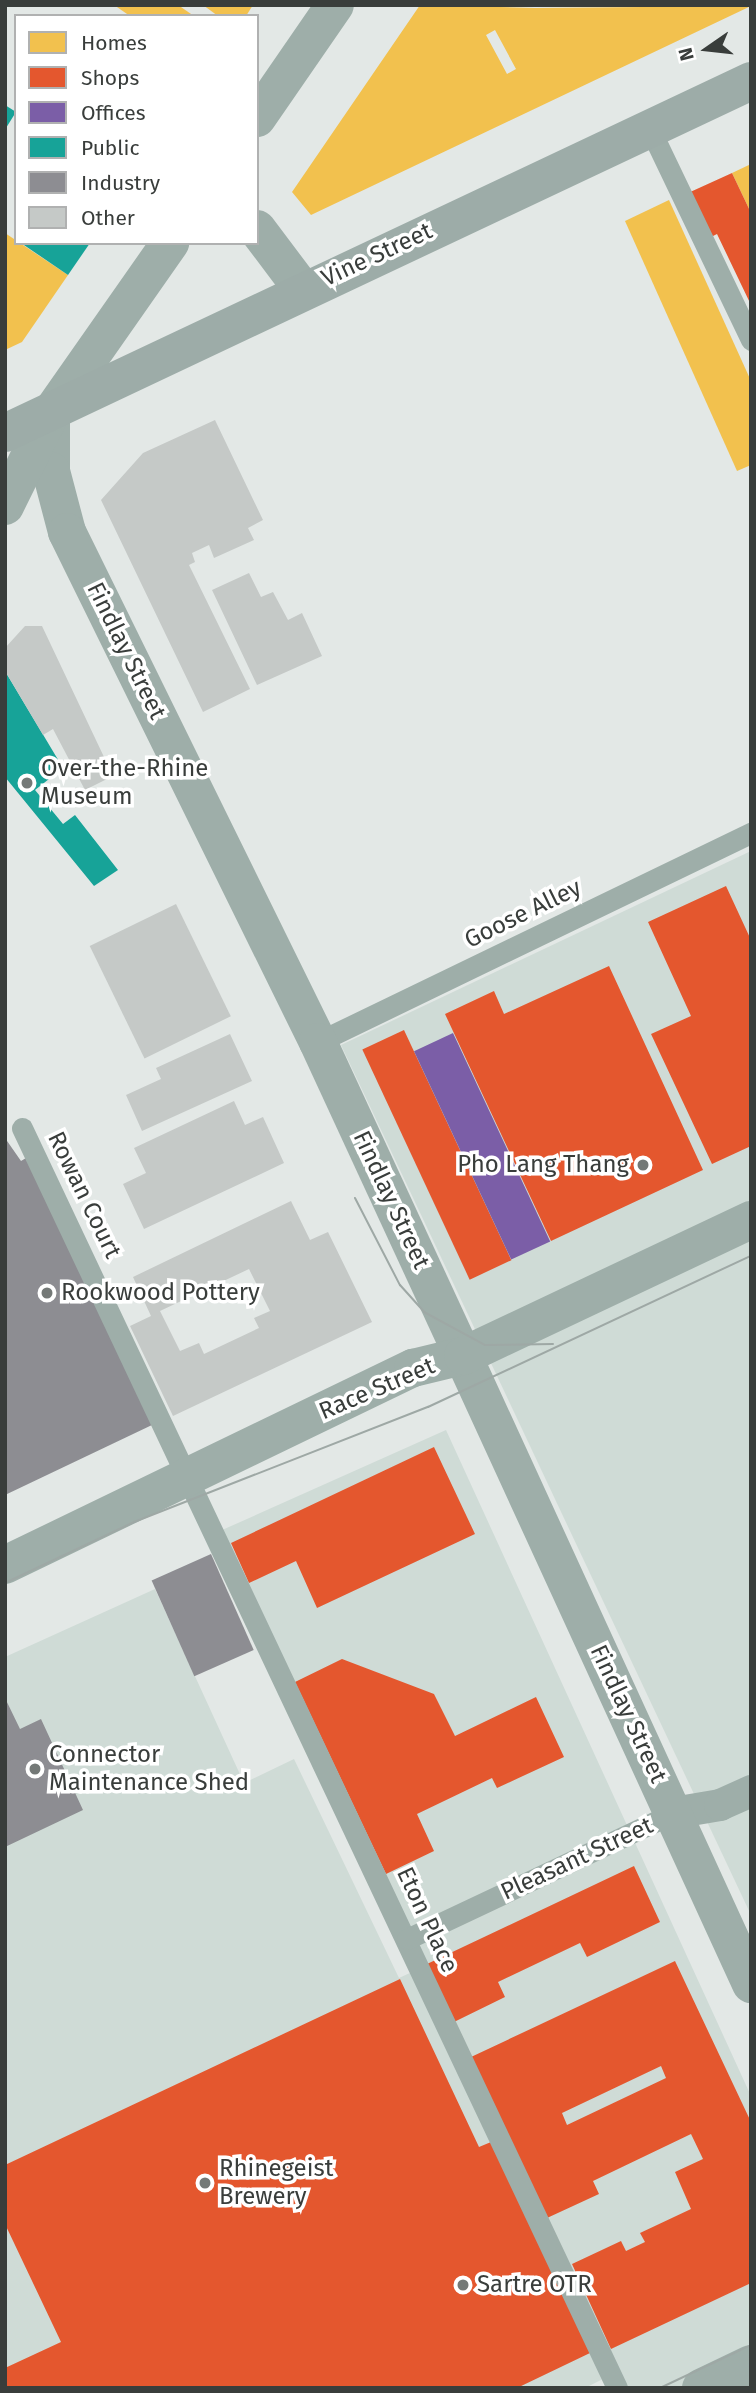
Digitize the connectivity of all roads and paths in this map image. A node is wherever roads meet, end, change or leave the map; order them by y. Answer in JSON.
{"nodes":[{"id":1,"x":335,"y":5,"type":"edge"},
{"id":2,"x":751,"y":81,"type":"edge"},
{"id":3,"x":259,"y":115,"type":"edge"},
{"id":4,"x":650,"y":129,"type":"junction"},
{"id":5,"x":259,"y":232,"type":"edge"},
{"id":6,"x":169,"y":245,"type":"edge"},
{"id":7,"x":303,"y":290,"type":"junction"},
{"id":8,"x":751,"y":340,"type":"edge"},
{"id":9,"x":51,"y":413,"type":"junction"},
{"id":10,"x":5,"y":433,"type":"edge"},
{"id":11,"x":5,"y":506,"type":"edge"},
{"id":12,"x":751,"y":833,"type":"edge"},
{"id":13,"x":318,"y":1042,"type":"junction"},
{"id":14,"x":22,"y":1128,"type":"dead end"},
{"id":15,"x":751,"y":1220,"type":"edge"},
{"id":16,"x":463,"y":1356,"type":"junction"},
{"id":17,"x":188,"y":1475,"type":"junction"},
{"id":18,"x":5,"y":1565,"type":"edge"},
{"id":19,"x":751,"y":1791,"type":"edge"},
{"id":20,"x":674,"y":1813,"type":"junction"},
{"id":21,"x":407,"y":1939,"type":"junction"},
{"id":22,"x":751,"y":1983,"type":"edge"},
{"id":23,"x":751,"y":2364,"type":"edge"},
{"id":24,"x":617,"y":2388,"type":"edge"},
{"id":25,"x":701,"y":2388,"type":"edge"}],
"edges":[{"from":1,"to":3,"type":"street"},
{"from":2,"to":4,"type":"main road","name":"Vine Street"},
{"from":4,"to":7,"type":"main road","name":"Vine Street"},
{"from":4,"to":8,"type":"lane"},
{"from":5,"to":7,"type":"street"},
{"from":6,"to":9,"type":"street"},
{"from":7,"to":9,"type":"main road","name":"Vine Street"},
{"from":9,"to":10,"type":"main road","name":"Vine Street"},
{"from":9,"to":11,"type":"street"},
{"from":9,"to":13,"type":"street","name":"Findlay Street"},
{"from":12,"to":13,"type":"lane","name":"Goose Alley"},
{"from":13,"to":16,"type":"street","name":"Findlay Street"},
{"from":14,"to":17,"type":"lane","name":"Rowan Court"},
{"from":15,"to":16,"type":"street","name":"Race Street"},
{"from":16,"to":17,"type":"street","name":"Race Street"},
{"from":16,"to":20,"type":"street","name":"Findlay Street"},
{"from":17,"to":18,"type":"street","name":"Race Street"},
{"from":17,"to":21,"type":"lane","name":"Eton Place"},
{"from":19,"to":20,"type":"street","name":"Pleasant Street"},
{"from":20,"to":21,"type":"lane","name":"Pleasant Street"},
{"from":20,"to":22,"type":"street","name":"Findlay Street"},
{"from":21,"to":24,"type":"lane","name":"Eton Place"},
{"from":23,"to":25,"type":"street"}]}
